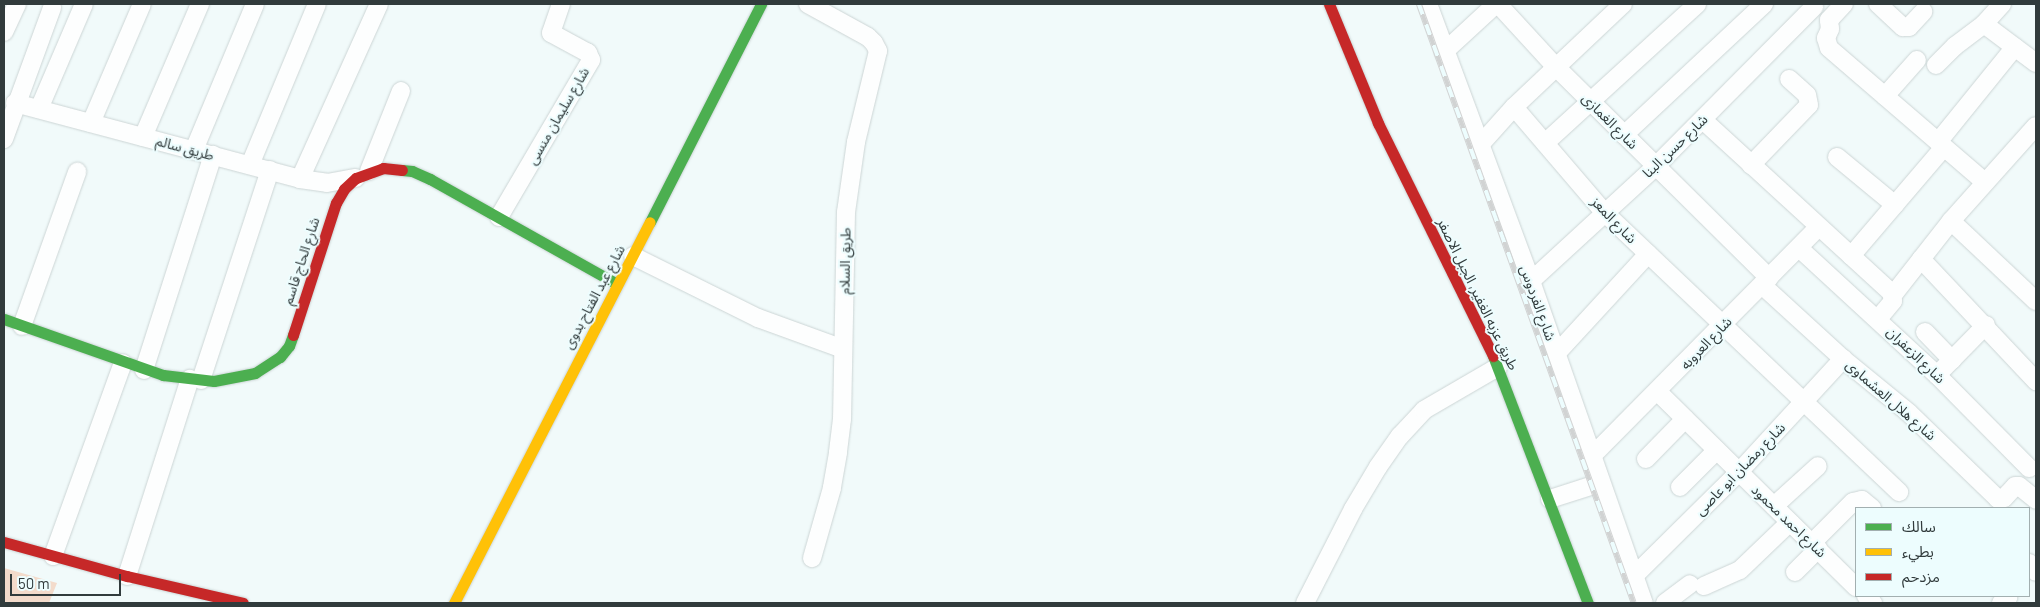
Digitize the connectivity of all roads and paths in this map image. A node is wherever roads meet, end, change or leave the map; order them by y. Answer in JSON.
{"nodes":[{"id":1,"x":17,"y":4,"type":"edge"},
{"id":2,"x":142,"y":4,"type":"edge"},
{"id":3,"x":200,"y":4,"type":"edge"},
{"id":4,"x":255,"y":4,"type":"edge"},
{"id":5,"x":317,"y":4,"type":"edge"},
{"id":6,"x":379,"y":4,"type":"edge"},
{"id":7,"x":561,"y":4,"type":"edge"},
{"id":8,"x":761,"y":4,"type":"edge"},
{"id":9,"x":808,"y":4,"type":"edge"},
{"id":10,"x":1428,"y":4,"type":"edge"},
{"id":11,"x":1497,"y":4,"type":"edge"},
{"id":12,"x":1623,"y":4,"type":"edge"},
{"id":13,"x":1697,"y":4,"type":"edge"},
{"id":14,"x":1764,"y":4,"type":"edge"},
{"id":15,"x":1844,"y":4,"type":"edge"},
{"id":16,"x":1878,"y":4,"type":"edge"},
{"id":17,"x":2002,"y":4,"type":"edge"},
{"id":18,"x":1332,"y":5,"type":"edge"},
{"id":19,"x":1813,"y":5,"type":"edge"},
{"id":20,"x":48,"y":6,"type":"edge"},
{"id":21,"x":81,"y":11,"type":"edge"},
{"id":22,"x":1923,"y":12,"type":"dead end"},
{"id":23,"x":1829,"y":20,"type":"junction"},
{"id":24,"x":1984,"y":24,"type":"junction"},
{"id":25,"x":4,"y":32,"type":"edge"},
{"id":26,"x":2015,"y":47,"type":"junction"},
{"id":27,"x":1444,"y":52,"type":"junction"},
{"id":28,"x":1917,"y":60,"type":"dead end"},
{"id":29,"x":2036,"y":63,"type":"edge"},
{"id":30,"x":1936,"y":65,"type":"dead end"},
{"id":31,"x":1556,"y":67,"type":"junction"},
{"id":32,"x":1790,"y":79,"type":"dead end"},
{"id":33,"x":401,"y":91,"type":"dead end"},
{"id":34,"x":1885,"y":96,"type":"junction"},
{"id":35,"x":1591,"y":101,"type":"junction"},
{"id":36,"x":15,"y":103,"type":"junction"},
{"id":37,"x":1514,"y":107,"type":"junction"},
{"id":38,"x":39,"y":109,"type":"junction"},
{"id":39,"x":1703,"y":120,"type":"junction"},
{"id":40,"x":91,"y":123,"type":"junction"},
{"id":41,"x":2034,"y":134,"type":"edge"},
{"id":42,"x":1624,"y":135,"type":"junction"},
{"id":43,"x":143,"y":137,"type":"junction"},
{"id":44,"x":4,"y":138,"type":"edge"},
{"id":45,"x":1545,"y":143,"type":"junction"},
{"id":46,"x":1941,"y":145,"type":"junction"},
{"id":47,"x":1479,"y":146,"type":"junction"},
{"id":48,"x":194,"y":150,"type":"junction"},
{"id":49,"x":213,"y":155,"type":"junction"},
{"id":50,"x":1837,"y":157,"type":"dead end"},
{"id":51,"x":250,"y":165,"type":"junction"},
{"id":52,"x":1751,"y":165,"type":"junction"},
{"id":53,"x":1655,"y":166,"type":"junction"},
{"id":54,"x":270,"y":170,"type":"junction"},
{"id":55,"x":77,"y":172,"type":"dead end"},
{"id":56,"x":363,"y":174,"type":"junction"},
{"id":57,"x":300,"y":179,"type":"junction"},
{"id":58,"x":1985,"y":182,"type":"junction"},
{"id":59,"x":1895,"y":205,"type":"junction"},
{"id":60,"x":1604,"y":212,"type":"junction"},
{"id":61,"x":499,"y":217,"type":"junction"},
{"id":62,"x":1951,"y":221,"type":"junction"},
{"id":63,"x":1818,"y":228,"type":"junction"},
{"id":64,"x":1799,"y":248,"type":"junction"},
{"id":65,"x":1648,"y":254,"type":"junction"},
{"id":66,"x":632,"y":256,"type":"junction"},
{"id":67,"x":1850,"y":256,"type":"junction"},
{"id":68,"x":1921,"y":259,"type":"junction"},
{"id":69,"x":1531,"y":281,"type":"junction"},
{"id":70,"x":1765,"y":282,"type":"junction"},
{"id":71,"x":617,"y":284,"type":"junction"},
{"id":72,"x":1893,"y":294,"type":"junction"},
{"id":73,"x":2036,"y":301,"type":"edge"},
{"id":74,"x":1878,"y":319,"type":"junction"},
{"id":75,"x":4,"y":320,"type":"edge"},
{"id":76,"x":1723,"y":325,"type":"junction"},
{"id":77,"x":1986,"y":325,"type":"junction"},
{"id":78,"x":22,"y":326,"type":"junction"},
{"id":79,"x":1925,"y":332,"type":"dead end"},
{"id":80,"x":843,"y":349,"type":"junction"},
{"id":81,"x":1556,"y":354,"type":"junction"},
{"id":82,"x":1843,"y":359,"type":"junction"},
{"id":83,"x":1952,"y":360,"type":"junction"},
{"id":84,"x":123,"y":363,"type":"junction"},
{"id":85,"x":1498,"y":367,"type":"junction"},
{"id":86,"x":144,"y":370,"type":"junction"},
{"id":87,"x":1937,"y":375,"type":"junction"},
{"id":88,"x":195,"y":380,"type":"junction"},
{"id":89,"x":2036,"y":381,"type":"edge"},
{"id":90,"x":1658,"y":392,"type":"junction"},
{"id":91,"x":1803,"y":403,"type":"junction"},
{"id":92,"x":1685,"y":419,"type":"junction"},
{"id":93,"x":1717,"y":450,"type":"junction"},
{"id":94,"x":1591,"y":457,"type":"junction"},
{"id":95,"x":1646,"y":459,"type":"dead end"},
{"id":96,"x":1818,"y":466,"type":"dead end"},
{"id":97,"x":2029,"y":468,"type":"dead end"},
{"id":98,"x":1739,"y":472,"type":"junction"},
{"id":99,"x":1600,"y":483,"type":"junction"},
{"id":100,"x":1680,"y":487,"type":"dead end"},
{"id":101,"x":1899,"y":492,"type":"dead end"},
{"id":102,"x":1550,"y":499,"type":"junction"},
{"id":103,"x":2036,"y":500,"type":"edge"},
{"id":104,"x":1774,"y":506,"type":"junction"},
{"id":105,"x":1871,"y":507,"type":"edge"},
{"id":106,"x":1790,"y":522,"type":"junction"},
{"id":107,"x":4,"y":542,"type":"edge"},
{"id":108,"x":1815,"y":546,"type":"junction"},
{"id":109,"x":53,"y":556,"type":"junction"},
{"id":110,"x":812,"y":558,"type":"dead end"},
{"id":111,"x":1795,"y":572,"type":"dead end"},
{"id":112,"x":127,"y":576,"type":"junction"},
{"id":113,"x":1634,"y":576,"type":"junction"},
{"id":114,"x":1855,"y":586,"type":"edge"},
{"id":115,"x":243,"y":603,"type":"edge"},
{"id":116,"x":454,"y":603,"type":"edge"},
{"id":117,"x":1305,"y":603,"type":"edge"},
{"id":118,"x":1588,"y":603,"type":"edge"},
{"id":119,"x":1644,"y":603,"type":"edge"},
{"id":120,"x":1665,"y":603,"type":"edge"}],
"edges":[{"from":1,"to":25,"type":"street"},
{"from":2,"to":40,"type":"street"},
{"from":3,"to":43,"type":"street"},
{"from":4,"to":48,"type":"street"},
{"from":5,"to":51,"type":"street"},
{"from":6,"to":57,"type":"street"},
{"from":7,"to":61,"type":"street","name":"شارع سليمان منسى"},
{"from":8,"to":66,"type":"street","name":"شارع عبد الفتاح بدوى"},
{"from":9,"to":80,"type":"street","name":"طريق السلام"},
{"from":10,"to":27,"type":"street","name":"شارع الفردوس"},
{"from":11,"to":27,"type":"street"},
{"from":11,"to":31,"type":"street","name":"شارع الغمازى"},
{"from":12,"to":31,"type":"street"},
{"from":13,"to":35,"type":"street"},
{"from":14,"to":42,"type":"street"},
{"from":15,"to":23,"type":"street"},
{"from":16,"to":22,"type":"street"},
{"from":17,"to":24,"type":"street"},
{"from":18,"to":85,"type":"street","name":"طريق عزبه الغفير, الجبل الاصفر"},
{"from":19,"to":23,"type":"street"},
{"from":19,"to":39,"type":"street","name":"شارع حسن البنا"},
{"from":20,"to":21,"type":"street"},
{"from":20,"to":36,"type":"street"},
{"from":21,"to":38,"type":"street"},
{"from":23,"to":34,"type":"street"},
{"from":24,"to":26,"type":"street"},
{"from":24,"to":30,"type":"street"},
{"from":26,"to":29,"type":"street"},
{"from":26,"to":46,"type":"street"},
{"from":27,"to":47,"type":"street","name":"شارع الفردوس"},
{"from":28,"to":34,"type":"street"},
{"from":31,"to":35,"type":"street","name":"شارع الغمازى"},
{"from":31,"to":37,"type":"street"},
{"from":32,"to":52,"type":"street"},
{"from":33,"to":56,"type":"street"},
{"from":34,"to":46,"type":"street"},
{"from":35,"to":42,"type":"street","name":"شارع الغمازى"},
{"from":35,"to":45,"type":"street"},
{"from":36,"to":38,"type":"street","name":"طريق سالم"},
{"from":36,"to":44,"type":"street"},
{"from":37,"to":45,"type":"street","name":"شارع المعز"},
{"from":37,"to":47,"type":"street"},
{"from":38,"to":40,"type":"street","name":"طريق سالم"},
{"from":39,"to":52,"type":"street"},
{"from":39,"to":53,"type":"street","name":"شارع حسن البنا"},
{"from":40,"to":43,"type":"street","name":"طريق سالم"},
{"from":41,"to":58,"type":"street"},
{"from":42,"to":53,"type":"street","name":"شارع الغمازى"},
{"from":43,"to":48,"type":"street","name":"طريق سالم"},
{"from":45,"to":60,"type":"street","name":"شارع المعز"},
{"from":46,"to":58,"type":"street"},
{"from":46,"to":59,"type":"street"},
{"from":47,"to":69,"type":"street","name":"شارع الفردوس"},
{"from":48,"to":49,"type":"street","name":"طريق سالم"},
{"from":49,"to":51,"type":"street","name":"طريق سالم"},
{"from":49,"to":86,"type":"street"},
{"from":50,"to":59,"type":"street"},
{"from":51,"to":54,"type":"street","name":"طريق سالم"},
{"from":52,"to":63,"type":"street"},
{"from":53,"to":60,"type":"street","name":"شارع حسن البنا"},
{"from":53,"to":70,"type":"street","name":"شارع الغمازى"},
{"from":54,"to":57,"type":"street","name":"طريق سالم"},
{"from":54,"to":88,"type":"street"},
{"from":55,"to":78,"type":"street"},
{"from":56,"to":57,"type":"street","name":"طريق سالم"},
{"from":56,"to":61,"type":"street"},
{"from":56,"to":88,"type":"street","name":"شارع الحاج قاسم"},
{"from":58,"to":62,"type":"street"},
{"from":59,"to":67,"type":"street"},
{"from":60,"to":65,"type":"street","name":"شارع المعز"},
{"from":60,"to":69,"type":"street","name":"شارع حسن البنا"},
{"from":61,"to":71,"type":"street"},
{"from":62,"to":68,"type":"street"},
{"from":62,"to":73,"type":"street"},
{"from":63,"to":64,"type":"street","name":"شارع العروبه"},
{"from":63,"to":67,"type":"street"},
{"from":64,"to":70,"type":"street","name":"شارع العروبه"},
{"from":64,"to":74,"type":"street","name":"شارع الزعفران"},
{"from":65,"to":76,"type":"street","name":"شارع المعز"},
{"from":65,"to":81,"type":"street"},
{"from":66,"to":71,"type":"street","name":"شارع عبد الفتاح بدوى"},
{"from":66,"to":80,"type":"street"},
{"from":67,"to":72,"type":"street"},
{"from":68,"to":72,"type":"street"},
{"from":68,"to":77,"type":"street"},
{"from":69,"to":81,"type":"street","name":"شارع الفردوس"},
{"from":70,"to":76,"type":"street","name":"شارع العروبه"},
{"from":70,"to":82,"type":"street","name":"شارع هلال العشماوى"},
{"from":71,"to":116,"type":"street","name":"شارع عبد الفتاح بدوى"},
{"from":72,"to":74,"type":"street"},
{"from":74,"to":87,"type":"street","name":"شارع الزعفران"},
{"from":75,"to":78,"type":"street","name":"شارع الحاج قاسم"},
{"from":76,"to":90,"type":"street","name":"شارع العروبه"},
{"from":76,"to":91,"type":"street","name":"شارع المعز"},
{"from":77,"to":83,"type":"street"},
{"from":77,"to":89,"type":"street"},
{"from":78,"to":84,"type":"street","name":"شارع الحاج قاسم"},
{"from":79,"to":83,"type":"street"},
{"from":80,"to":110,"type":"street","name":"طريق السلام"},
{"from":81,"to":94,"type":"street","name":"شارع الفردوس"},
{"from":82,"to":91,"type":"street","name":"شارع رمضان ابو عاصى"},
{"from":82,"to":103,"type":"street","name":"شارع هلال العشماوى"},
{"from":83,"to":87,"type":"street"},
{"from":84,"to":86,"type":"street","name":"شارع الحاج قاسم"},
{"from":84,"to":109,"type":"street"},
{"from":85,"to":102,"type":"street","name":"طريق عزبه الغفير, الجبل الاصفر"},
{"from":85,"to":117,"type":"street"},
{"from":86,"to":88,"type":"street","name":"شارع الحاج قاسم"},
{"from":87,"to":97,"type":"street","name":"شارع الزعفران"},
{"from":88,"to":112,"type":"street"},
{"from":90,"to":92,"type":"street","name":"شارع احمد محمود"},
{"from":90,"to":94,"type":"street","name":"شارع العروبه"},
{"from":91,"to":98,"type":"street","name":"شارع رمضان ابو عاصى"},
{"from":91,"to":101,"type":"street","name":"شارع المعز"},
{"from":92,"to":93,"type":"street","name":"شارع احمد محمود"},
{"from":92,"to":95,"type":"street"},
{"from":93,"to":98,"type":"street","name":"شارع احمد محمود"},
{"from":93,"to":100,"type":"street"},
{"from":94,"to":99,"type":"street","name":"شارع الفردوس"},
{"from":96,"to":104,"type":"street"},
{"from":98,"to":104,"type":"street","name":"شارع احمد محمود"},
{"from":98,"to":113,"type":"street","name":"شارع رمضان ابو عاصى"},
{"from":99,"to":102,"type":"street"},
{"from":99,"to":113,"type":"street","name":"شارع الفردوس"},
{"from":102,"to":118,"type":"street","name":"طريق عزبه الغفير, الجبل الاصفر"},
{"from":104,"to":106,"type":"street","name":"شارع احمد محمود"},
{"from":105,"to":108,"type":"street"},
{"from":106,"to":108,"type":"street","name":"شارع احمد محمود"},
{"from":106,"to":120,"type":"street"},
{"from":107,"to":109,"type":"street"},
{"from":108,"to":111,"type":"street"},
{"from":108,"to":114,"type":"street","name":"شارع احمد محمود"},
{"from":109,"to":112,"type":"street"},
{"from":112,"to":115,"type":"street"},
{"from":113,"to":119,"type":"street","name":"شارع الفردوس"}]}
